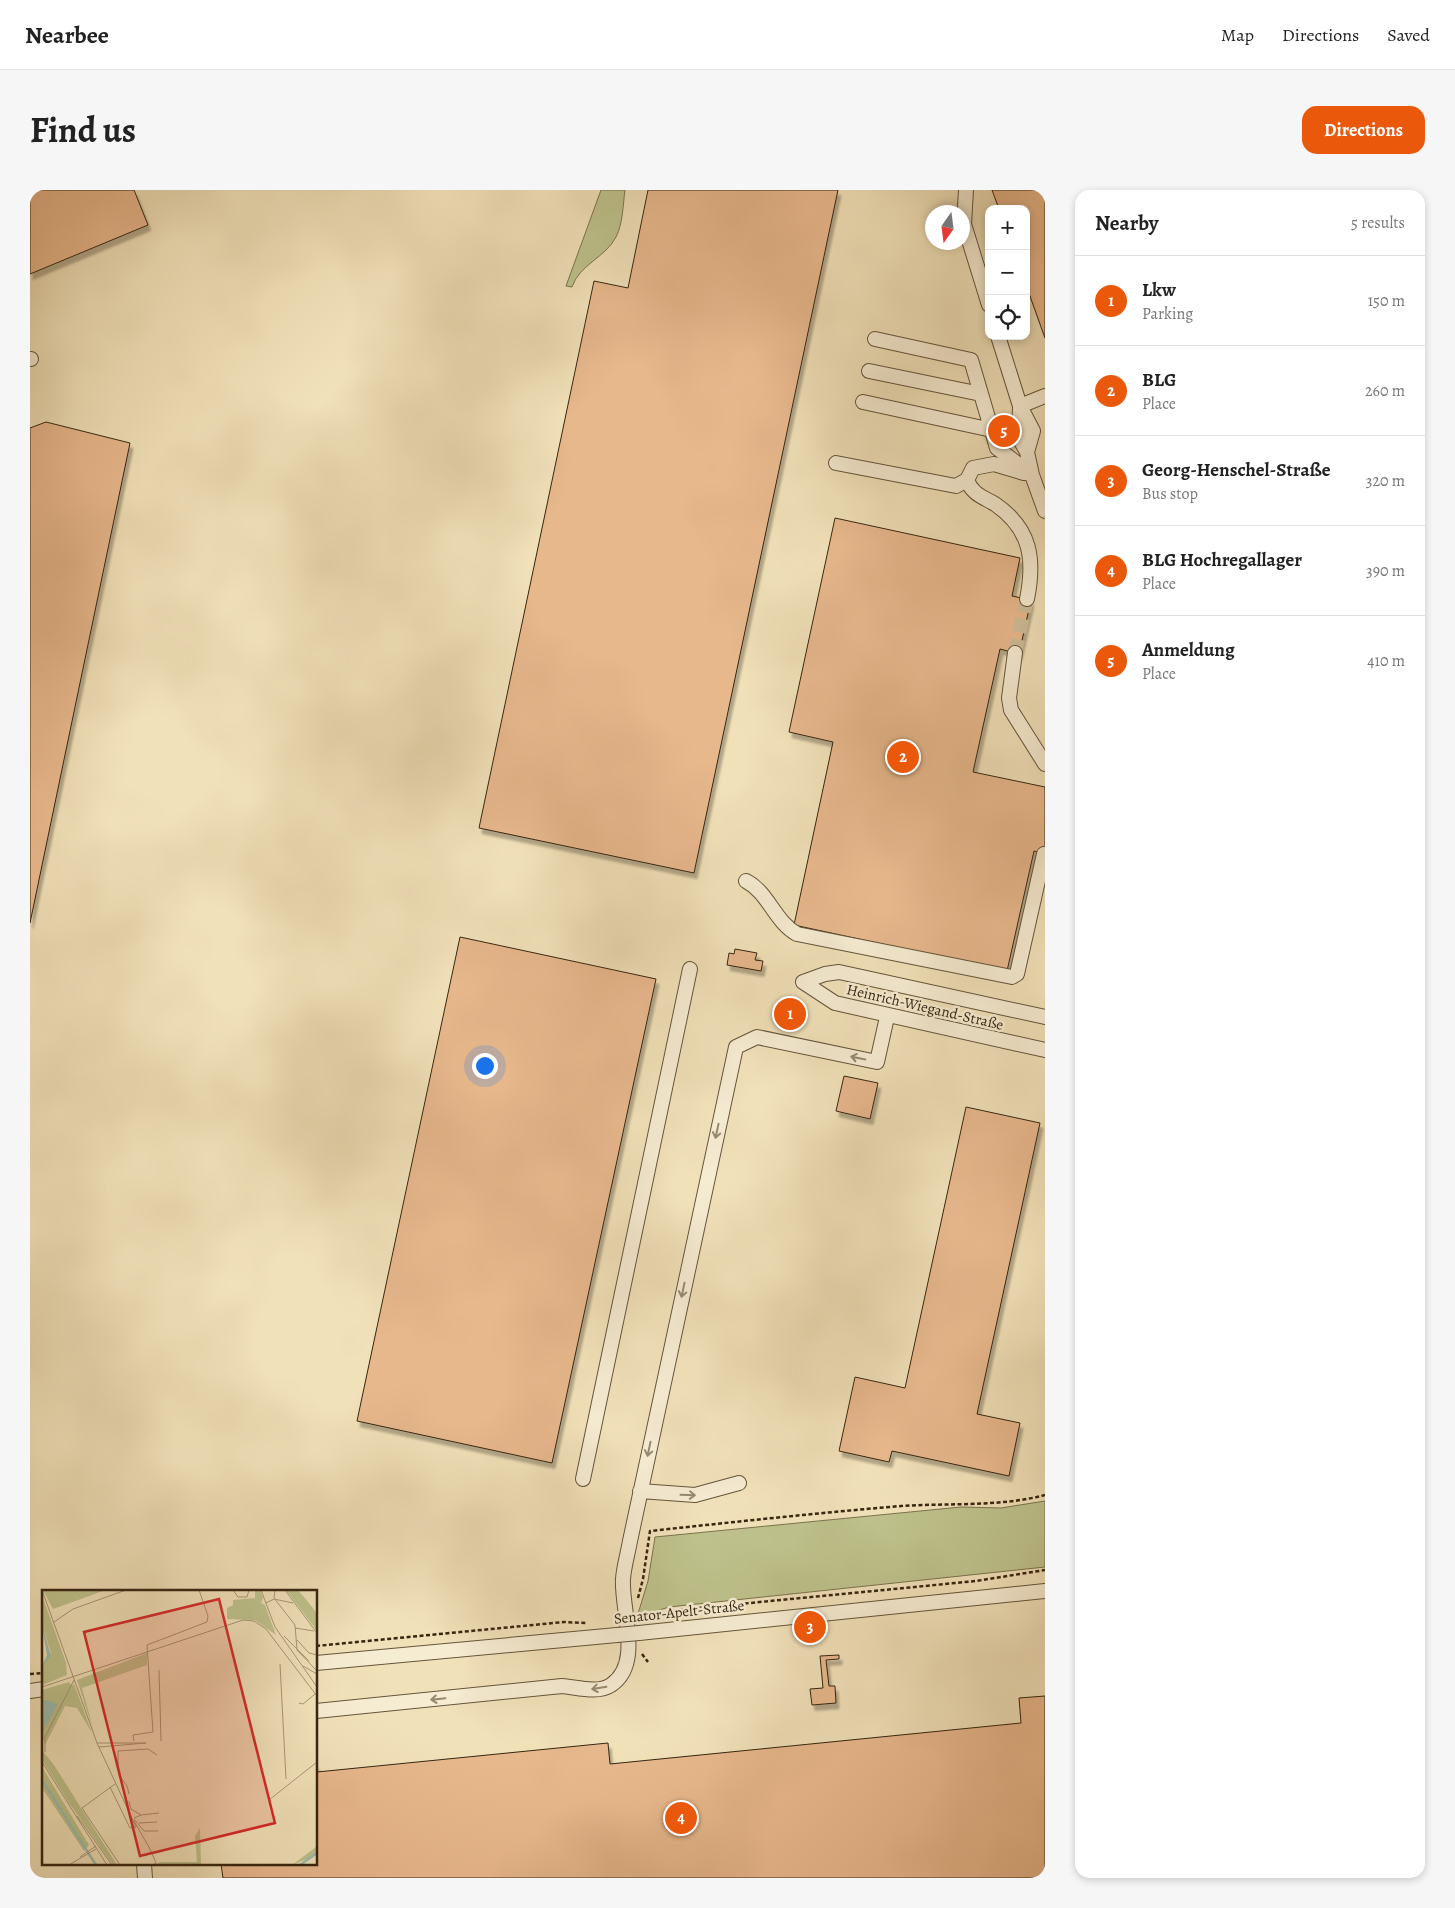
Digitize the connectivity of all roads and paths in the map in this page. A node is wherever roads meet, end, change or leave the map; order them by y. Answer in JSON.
{"nodes":[{"id":1,"x":966,"y":190,"type":"edge"},
{"id":2,"x":986,"y":295,"type":"edge"},
{"id":3,"x":875,"y":339,"type":"dead end"},
{"id":4,"x":999,"y":340,"type":"edge"},
{"id":5,"x":869,"y":370,"type":"dead end"},
{"id":6,"x":981,"y":394,"type":"junction"},
{"id":7,"x":1045,"y":396,"type":"edge"},
{"id":8,"x":863,"y":402,"type":"dead end"},
{"id":9,"x":1020,"y":406,"type":"junction"},
{"id":10,"x":992,"y":430,"type":"junction"},
{"id":11,"x":836,"y":463,"type":"dead end"},
{"id":12,"x":1032,"y":475,"type":"junction"},
{"id":13,"x":967,"y":480,"type":"junction"},
{"id":14,"x":1045,"y":510,"type":"edge"},
{"id":15,"x":1027,"y":599,"type":"tunnel mouth"},
{"id":16,"x":1015,"y":653,"type":"tunnel mouth"},
{"id":17,"x":1045,"y":764,"type":"edge"},
{"id":18,"x":1044,"y":854,"type":"dead end"},
{"id":19,"x":746,"y":881,"type":"dead end"},
{"id":20,"x":690,"y":969,"type":"dead end"},
{"id":21,"x":887,"y":1017,"type":"junction"},
{"id":22,"x":1045,"y":1017,"type":"edge"},
{"id":23,"x":1045,"y":1050,"type":"edge"},
{"id":24,"x":583,"y":1479,"type":"dead end"},
{"id":25,"x":739,"y":1483,"type":"dead end"},
{"id":26,"x":640,"y":1491,"type":"junction"},
{"id":27,"x":1045,"y":1495,"type":"edge"},
{"id":28,"x":1045,"y":1570,"type":"edge"},
{"id":29,"x":1045,"y":1591,"type":"edge"},
{"id":30,"x":636,"y":1605,"type":"dead end"},
{"id":31,"x":649,"y":1618,"type":"dead end"},
{"id":32,"x":592,"y":1624,"type":"dead end"},
{"id":33,"x":318,"y":1646,"type":"edge"},
{"id":34,"x":634,"y":1653,"type":"junction"},
{"id":35,"x":648,"y":1662,"type":"dead end"},
{"id":36,"x":318,"y":1663,"type":"edge"},
{"id":37,"x":318,"y":1711,"type":"edge"}],
"edges":[{"from":1,"to":2,"type":"street"},
{"from":3,"to":6,"type":"street"},
{"from":4,"to":9,"type":"street"},
{"from":5,"to":6,"type":"street"},
{"from":6,"to":10,"type":"street"},
{"from":7,"to":9,"type":"street"},
{"from":8,"to":10,"type":"street"},
{"from":9,"to":12,"type":"street"},
{"from":10,"to":12,"type":"street"},
{"from":11,"to":13,"type":"street"},
{"from":12,"to":13,"type":"street"},
{"from":12,"to":14,"type":"street"},
{"from":13,"to":15,"type":"street"},
{"from":16,"to":17,"type":"street"},
{"from":18,"to":19,"type":"street"},
{"from":20,"to":24,"type":"street"},
{"from":21,"to":22,"type":"street","name":"Heinrich-Wiegand-Straße"},
{"from":21,"to":23,"type":"street","name":"Heinrich-Wiegand-Straße"},
{"from":21,"to":26,"type":"street","one_way":true},
{"from":26,"to":25,"type":"street","one_way":true},
{"from":26,"to":34,"type":"street"},
{"from":27,"to":30,"type":"path"},
{"from":28,"to":31,"type":"path"},
{"from":29,"to":36,"type":"street","name":"Senator-Apelt-Straße","bridge":true},
{"from":32,"to":33,"type":"path"},
{"from":34,"to":35,"type":"path"},
{"from":34,"to":37,"type":"street","one_way":true}]}
